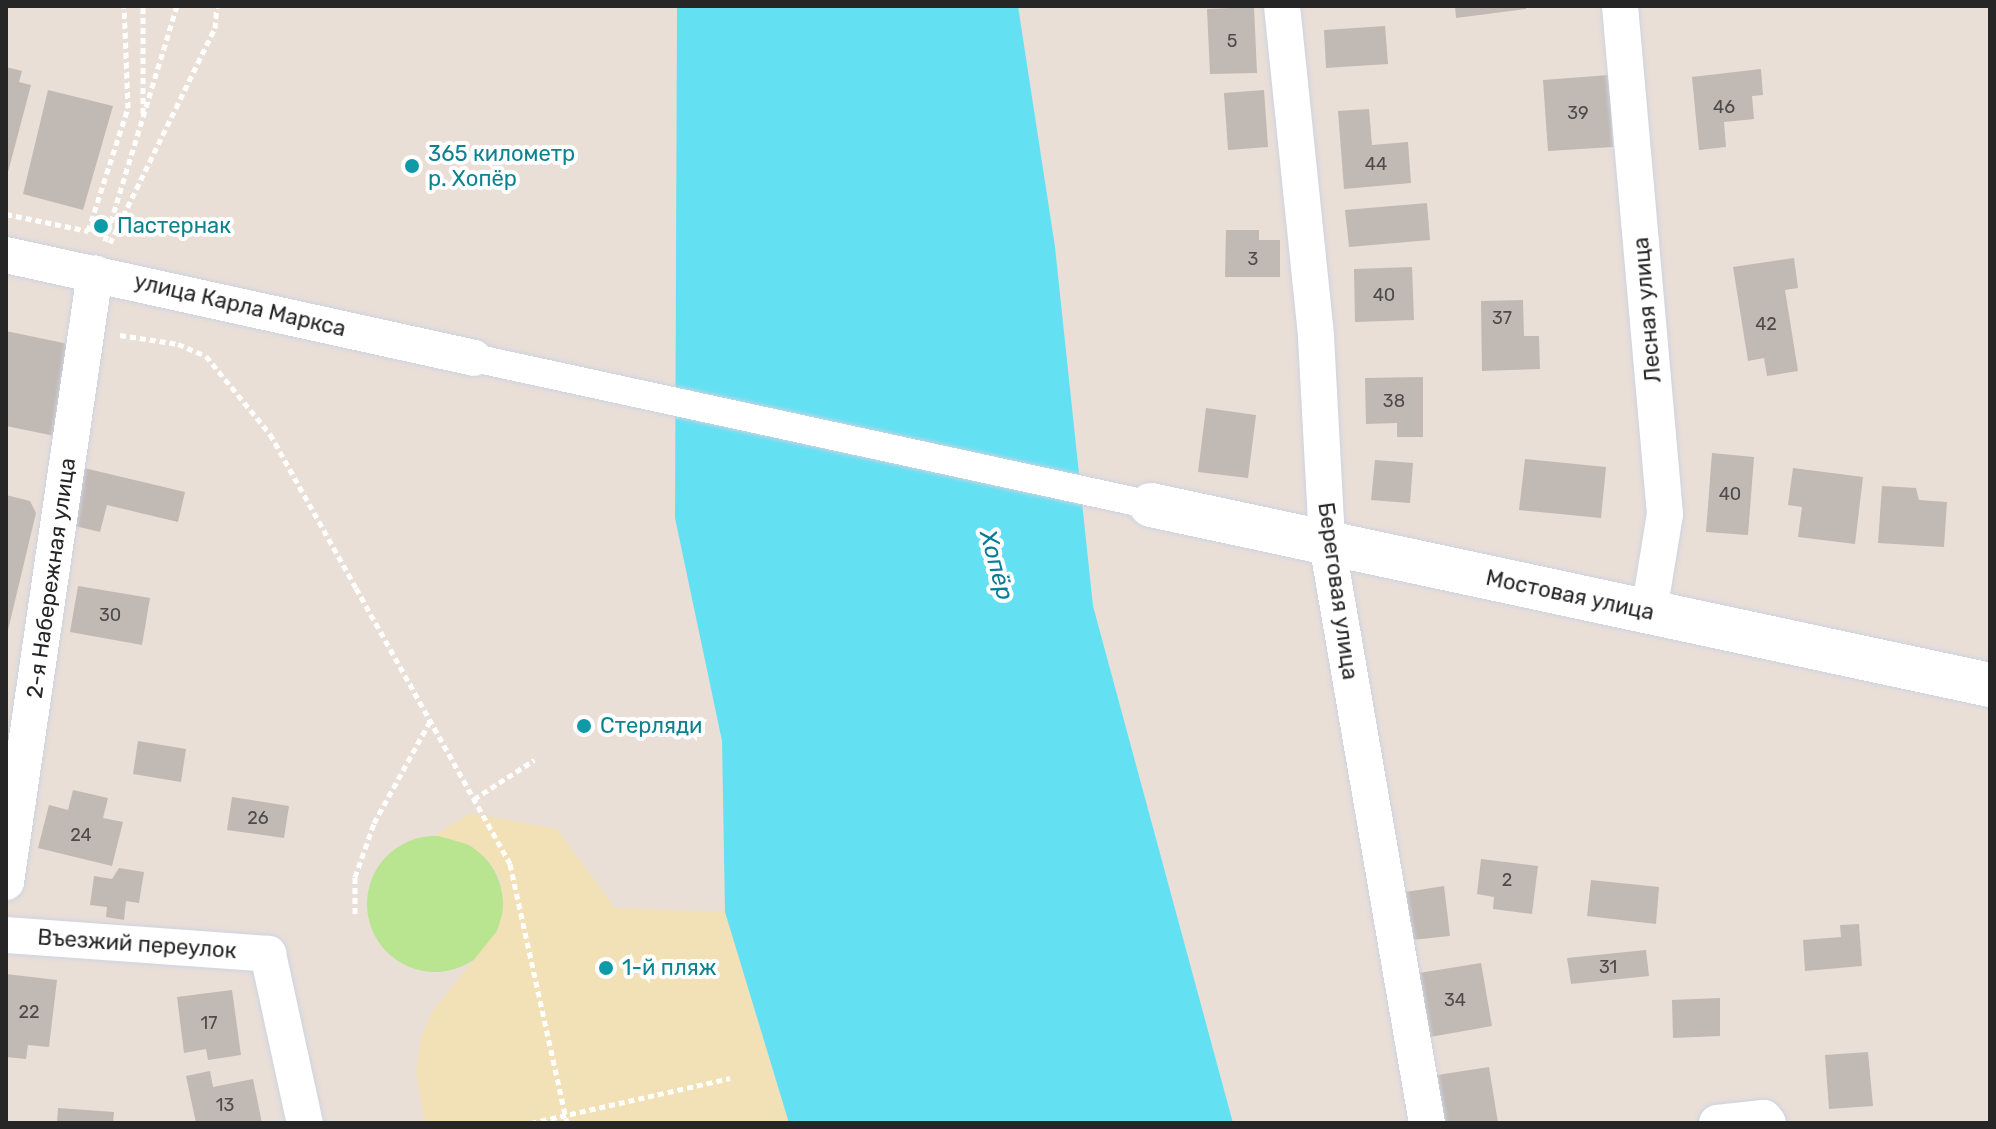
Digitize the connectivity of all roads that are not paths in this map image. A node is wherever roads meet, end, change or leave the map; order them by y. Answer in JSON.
{"nodes":[{"id":1,"x":1282,"y":6,"type":"edge"},
{"id":2,"x":1620,"y":6,"type":"edge"},
{"id":3,"x":6,"y":255,"type":"edge"},
{"id":4,"x":95,"y":273,"type":"junction"},
{"id":5,"x":474,"y":358,"type":"joint"},
{"id":6,"x":1151,"y":505,"type":"joint"},
{"id":7,"x":1327,"y":543,"type":"junction"},
{"id":8,"x":1649,"y":612,"type":"junction"},
{"id":9,"x":1990,"y":685,"type":"edge"},
{"id":10,"x":6,"y":882,"type":"edge"},
{"id":11,"x":6,"y":935,"type":"edge"},
{"id":12,"x":305,"y":1123,"type":"edge"},
{"id":13,"x":1427,"y":1123,"type":"edge"},
{"id":14,"x":1717,"y":1123,"type":"edge"},
{"id":15,"x":1768,"y":1123,"type":"edge"}],
"edges":[{"from":1,"to":7,"type":"street","name":"Береговая улица"},
{"from":2,"to":8,"type":"street","name":"Лесная улица"},
{"from":3,"to":4,"type":"street","name":"улица Карла Маркса"},
{"from":4,"to":5,"type":"street","name":"улица Карла Маркса"},
{"from":4,"to":10,"type":"street","name":"2-я Набережная улица"},
{"from":5,"to":6,"type":"street"},
{"from":6,"to":7,"type":"street","name":"Мостовая улица"},
{"from":7,"to":8,"type":"street","name":"Мостовая улица"},
{"from":7,"to":13,"type":"street","name":"Береговая улица"},
{"from":8,"to":9,"type":"street","name":"Мостовая улица"},
{"from":11,"to":12,"type":"street","name":"Въезжий переулок"},
{"from":14,"to":15,"type":"street"}]}
